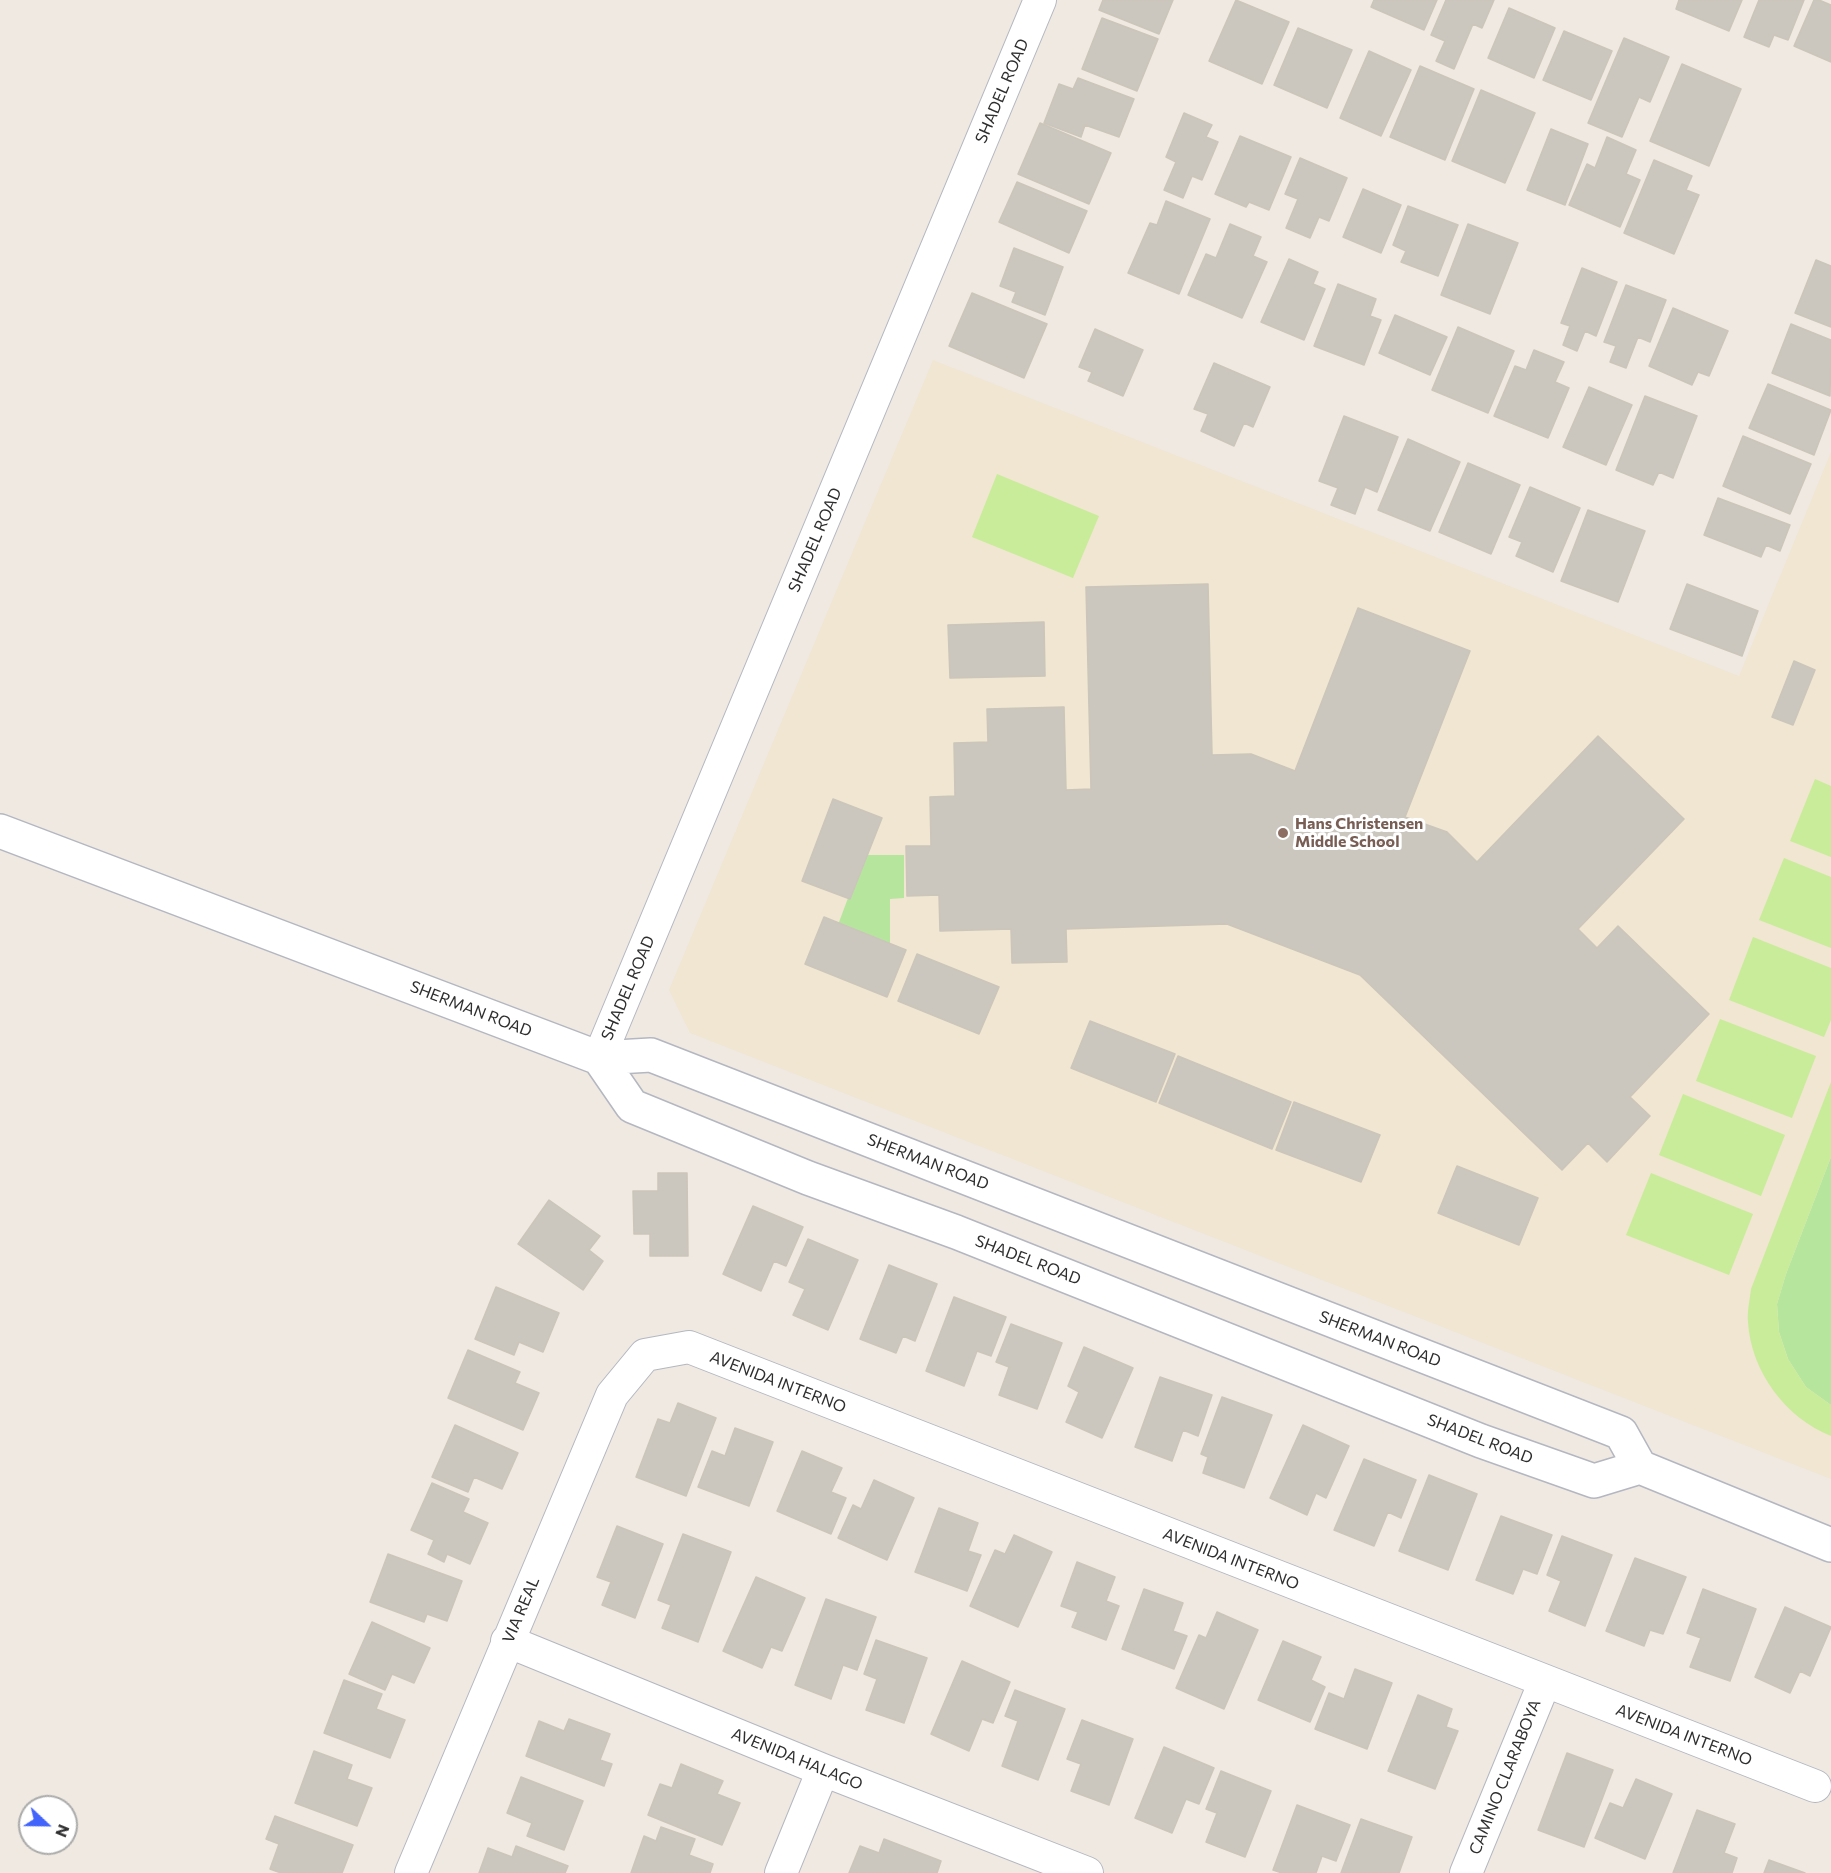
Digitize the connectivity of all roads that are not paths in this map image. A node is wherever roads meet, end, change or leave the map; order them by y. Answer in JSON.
{"nodes":[{"id":1,"x":1040,"y":0,"type":"edge"},
{"id":2,"x":0,"y":831,"type":"edge"},
{"id":3,"x":599,"y":1058,"type":"junction"},
{"id":4,"x":645,"y":1355,"type":"joint"},
{"id":5,"x":1641,"y":1467,"type":"junction"},
{"id":6,"x":1831,"y":1545,"type":"edge"},
{"id":7,"x":507,"y":1641,"type":"junction"},
{"id":8,"x":1545,"y":1681,"type":"junction"},
{"id":9,"x":824,"y":1770,"type":"junction"},
{"id":10,"x":1815,"y":1786,"type":"dead end"},
{"id":11,"x":411,"y":1873,"type":"edge"},
{"id":12,"x":781,"y":1873,"type":"edge"},
{"id":13,"x":1087,"y":1873,"type":"edge"},
{"id":14,"x":1466,"y":1873,"type":"edge"}],
"edges":[{"from":1,"to":3,"type":"street","name":"SHADEL ROAD"},
{"from":2,"to":3,"type":"street","name":"SHERMAN ROAD"},
{"from":3,"to":5,"type":"street","name":"SHERMAN ROAD"},
{"from":3,"to":5,"type":"street","name":"SHADEL ROAD"},
{"from":4,"to":7,"type":"street","name":"VIA REAL"},
{"from":4,"to":8,"type":"street","name":"AVENIDA INTERNO"},
{"from":5,"to":6,"type":"street"},
{"from":7,"to":9,"type":"street","name":"AVENIDA HALAGO"},
{"from":7,"to":11,"type":"street","name":"VIA REAL"},
{"from":8,"to":10,"type":"street","name":"AVENIDA INTERNO"},
{"from":8,"to":14,"type":"street","name":"CAMINO CLARABOYA"},
{"from":9,"to":12,"type":"street"},
{"from":9,"to":13,"type":"street","name":"AVENIDA HALAGO"}]}
